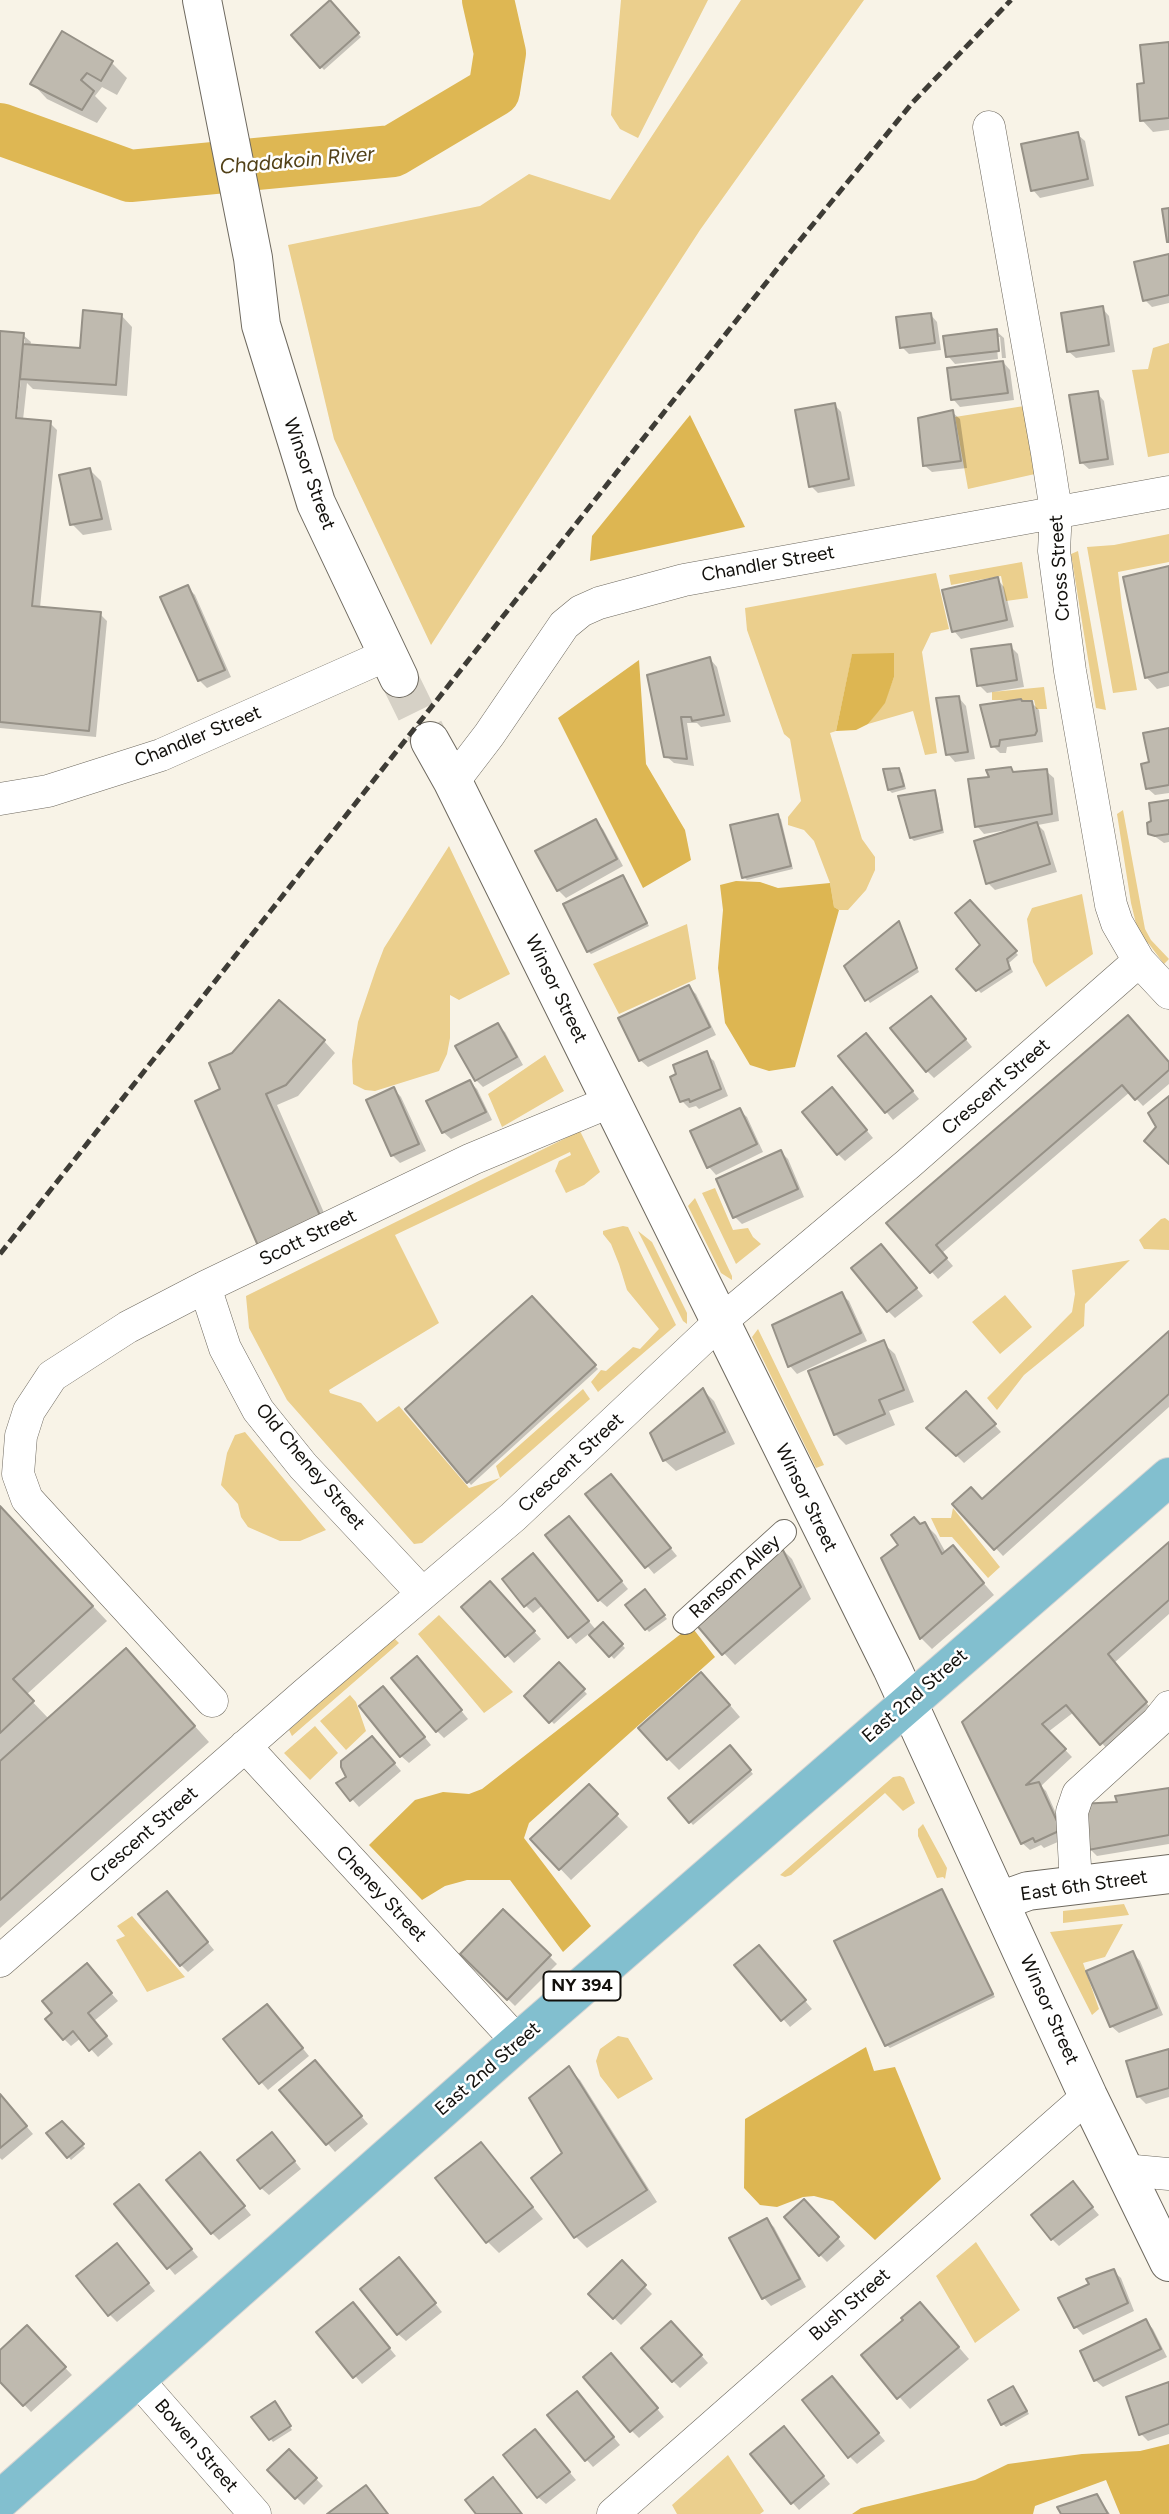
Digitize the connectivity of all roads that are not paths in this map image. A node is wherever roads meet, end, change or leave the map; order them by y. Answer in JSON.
{"nodes":[{"id":1,"x":202,"y":0,"type":"edge"},
{"id":2,"x":989,"y":127,"type":"dead end"},
{"id":3,"x":1169,"y":492,"type":"edge"},
{"id":4,"x":1056,"y":512,"type":"junction"},
{"id":5,"x":394,"y":666,"type":"joint"},
{"id":6,"x":430,"y":741,"type":"tunnel mouth"},
{"id":7,"x":453,"y":782,"type":"junction"},
{"id":8,"x":0,"y":799,"type":"edge"},
{"id":9,"x":1139,"y":961,"type":"junction"},
{"id":10,"x":1169,"y":993,"type":"edge"},
{"id":11,"x":612,"y":1101,"type":"junction"},
{"id":12,"x":205,"y":1287,"type":"junction"},
{"id":13,"x":720,"y":1322,"type":"junction"},
{"id":14,"x":1169,"y":1477,"type":"edge"},
{"id":15,"x":784,"y":1532,"type":"dead end"},
{"id":16,"x":422,"y":1593,"type":"junction"},
{"id":17,"x":685,"y":1622,"type":"dead end"},
{"id":18,"x":212,"y":1701,"type":"dead end"},
{"id":19,"x":908,"y":1702,"type":"junction"},
{"id":20,"x":1169,"y":1707,"type":"edge"},
{"id":21,"x":245,"y":1746,"type":"junction"},
{"id":22,"x":1169,"y":1874,"type":"edge"},
{"id":23,"x":1076,"y":1885,"type":"junction"},
{"id":24,"x":1000,"y":1901,"type":"junction"},
{"id":25,"x":0,"y":1961,"type":"edge"},
{"id":26,"x":518,"y":2042,"type":"junction"},
{"id":27,"x":1088,"y":2096,"type":"junction"},
{"id":28,"x":1124,"y":2170,"type":"junction"},
{"id":29,"x":1169,"y":2174,"type":"edge"},
{"id":30,"x":1169,"y":2262,"type":"edge"},
{"id":31,"x":137,"y":2378,"type":"junction"},
{"id":32,"x":0,"y":2500,"type":"edge"},
{"id":33,"x":255,"y":2514,"type":"edge"},
{"id":34,"x":613,"y":2514,"type":"edge"}],
"edges":[{"from":1,"to":5,"type":"street","name":"Winsor Street"},
{"from":2,"to":4,"type":"street","name":"Cross Street"},
{"from":3,"to":4,"type":"street","name":"Chandler Street"},
{"from":4,"to":7,"type":"street","name":"Chandler Street"},
{"from":4,"to":9,"type":"street","name":"Cross Street"},
{"from":5,"to":8,"type":"street","name":"Chandler Street"},
{"from":6,"to":7,"type":"street","name":"Winsor Street"},
{"from":7,"to":11,"type":"street","name":"Winsor Street"},
{"from":9,"to":10,"type":"street","name":"Cross Street"},
{"from":9,"to":13,"type":"street","name":"Crescent Street"},
{"from":11,"to":12,"type":"street","name":"Scott Street"},
{"from":11,"to":13,"type":"street","name":"Winsor Street"},
{"from":12,"to":16,"type":"street","name":"Old Cheney Street"},
{"from":12,"to":18,"type":"street","name":"Scott Street"},
{"from":13,"to":16,"type":"street","name":"Crescent Street"},
{"from":13,"to":19,"type":"street","name":"Winsor Street"},
{"from":14,"to":19,"type":"main road","name":"East 2nd Street","number":"NY 394"},
{"from":15,"to":17,"type":"street","name":"Ransom Alley"},
{"from":16,"to":21,"type":"street","name":"Crescent Street"},
{"from":19,"to":24,"type":"street","name":"Winsor Street"},
{"from":19,"to":26,"type":"main road","name":"East 2nd Street","number":"NY 394"},
{"from":20,"to":23,"type":"street"},
{"from":21,"to":25,"type":"street","name":"Crescent Street"},
{"from":21,"to":26,"type":"street","name":"Cheney Street"},
{"from":22,"to":23,"type":"street","name":"East 6th Street"},
{"from":23,"to":24,"type":"street","name":"East 6th Street"},
{"from":24,"to":27,"type":"street","name":"Winsor Street"},
{"from":26,"to":31,"type":"main road","name":"East 2nd Street","number":"NY 394"},
{"from":27,"to":28,"type":"street","name":"Winsor Street"},
{"from":27,"to":34,"type":"street","name":"Bush Street"},
{"from":28,"to":29,"type":"street"},
{"from":28,"to":30,"type":"street","name":"Winsor Street"},
{"from":31,"to":32,"type":"main road","name":"East 2nd Street","number":"NY 394"},
{"from":31,"to":33,"type":"street","name":"Bowen Street"}]}
